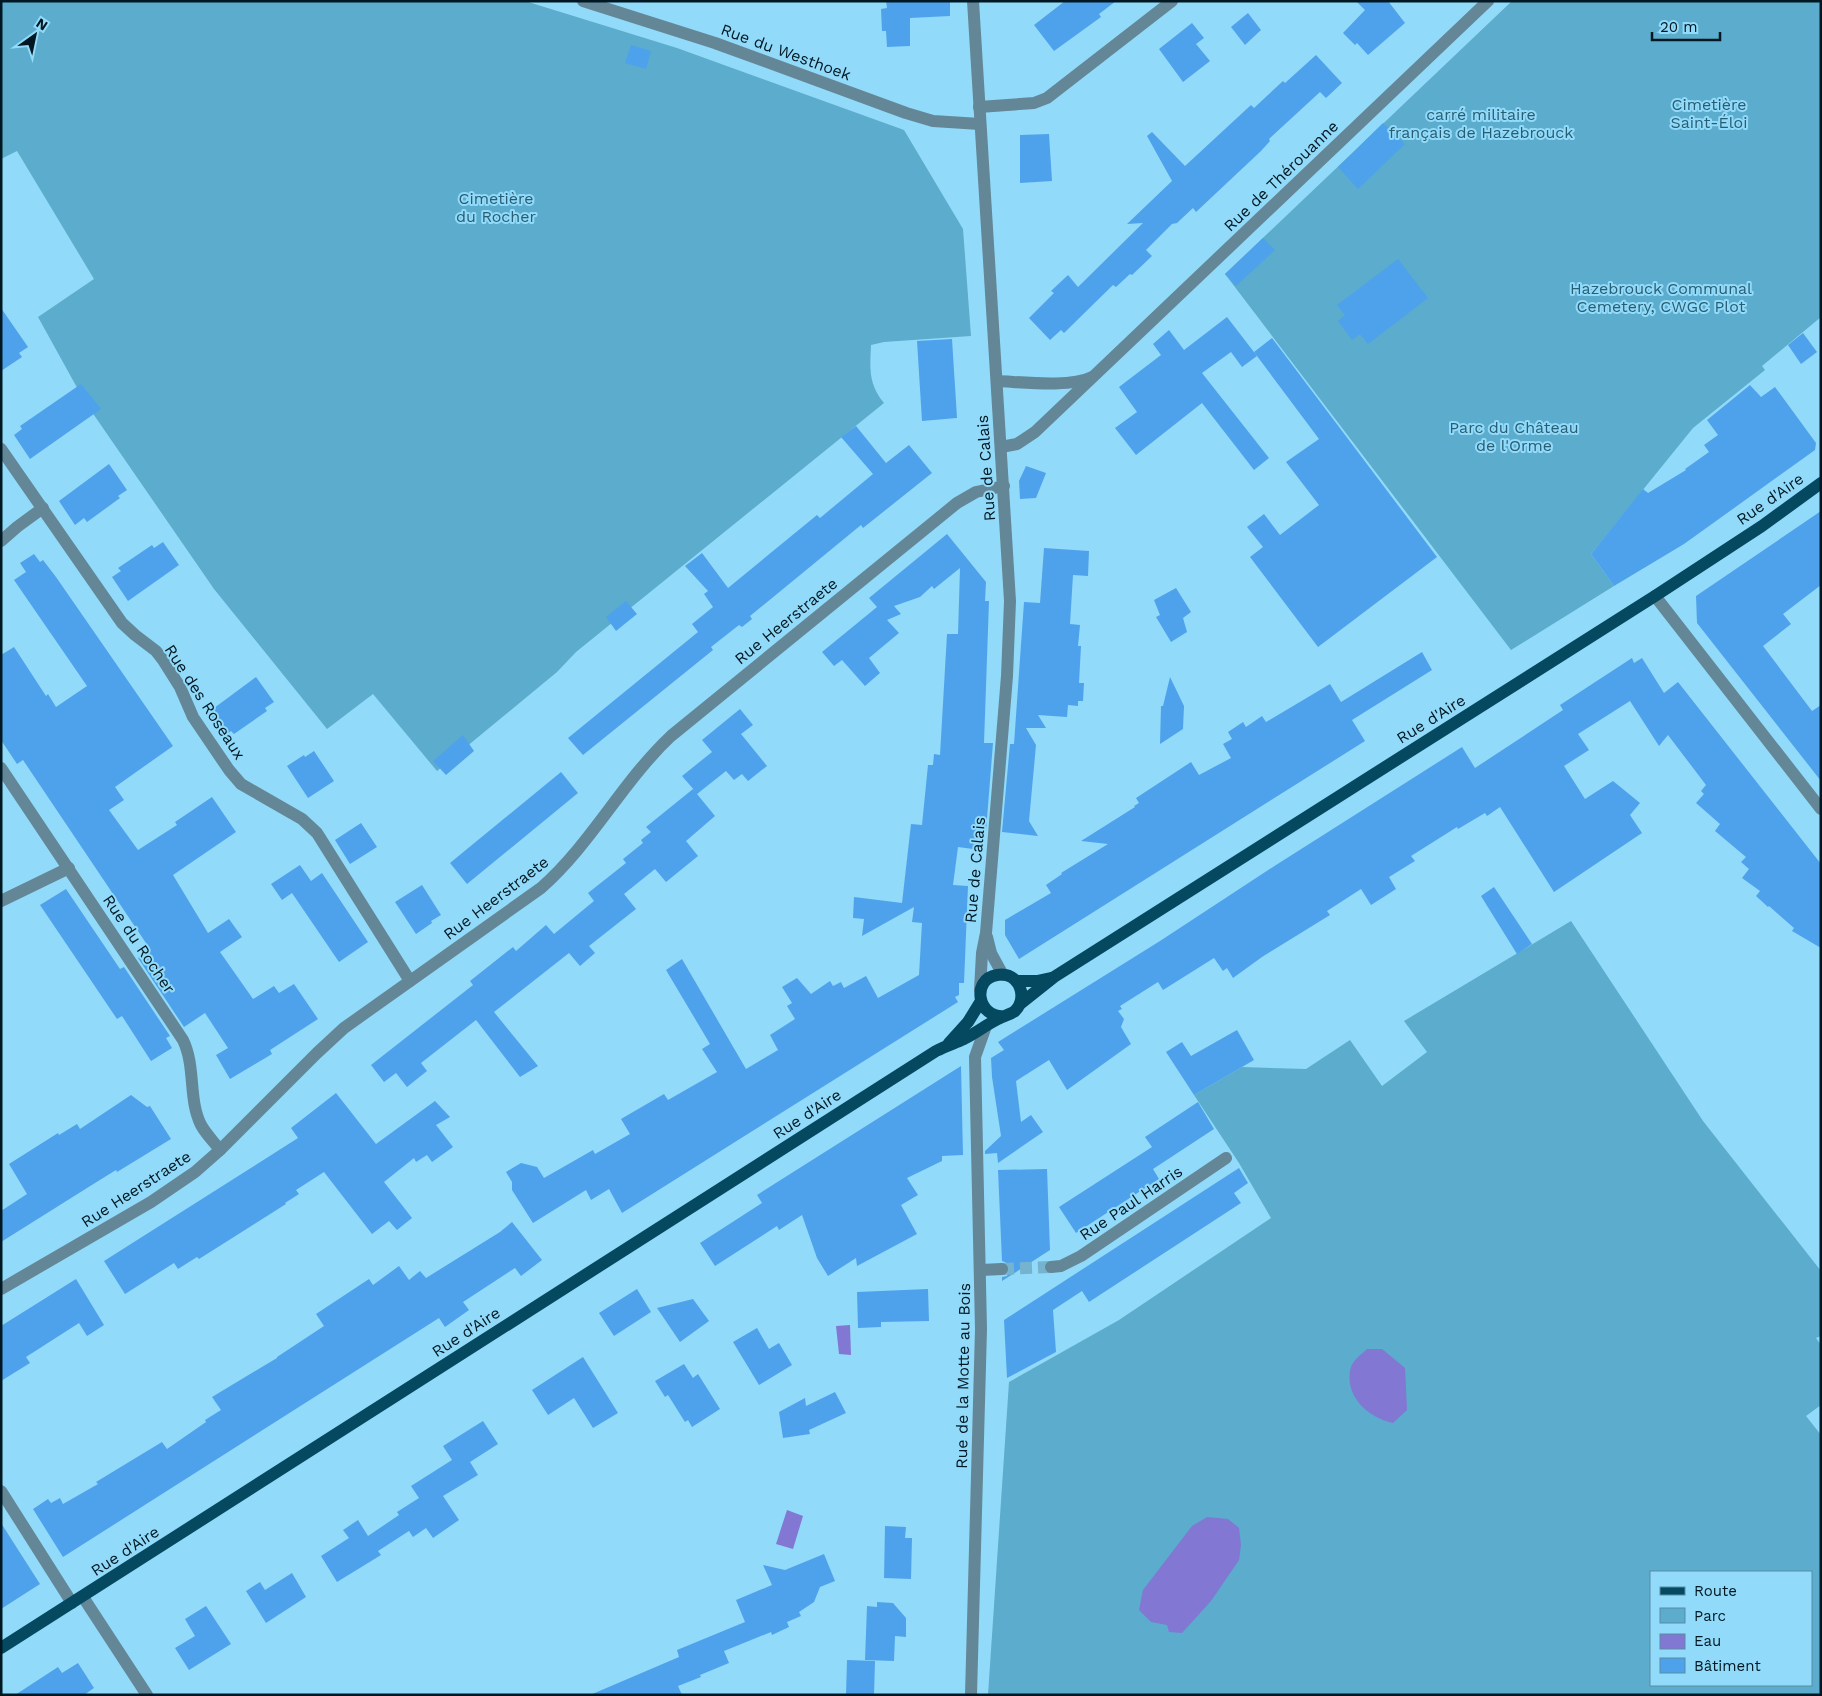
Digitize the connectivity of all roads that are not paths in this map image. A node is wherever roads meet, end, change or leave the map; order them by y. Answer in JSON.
{"nodes":[{"id":1,"x":583,"y":1,"type":"edge"},
{"id":2,"x":973,"y":1,"type":"edge"},
{"id":3,"x":1172,"y":1,"type":"edge"},
{"id":4,"x":1488,"y":1,"type":"edge"},
{"id":5,"x":979,"y":107,"type":"junction"},
{"id":6,"x":980,"y":124,"type":"junction"},
{"id":7,"x":1096,"y":375,"type":"junction"},
{"id":8,"x":997,"y":381,"type":"junction"},
{"id":9,"x":1001,"y":447,"type":"junction"},
{"id":10,"x":1,"y":449,"type":"edge"},
{"id":11,"x":1821,"y":484,"type":"edge"},
{"id":12,"x":1004,"y":486,"type":"junction"},
{"id":13,"x":43,"y":508,"type":"junction"},
{"id":14,"x":1,"y":540,"type":"edge"},
{"id":15,"x":1655,"y":596,"type":"junction"},
{"id":16,"x":1,"y":768,"type":"edge"},
{"id":17,"x":1821,"y":809,"type":"edge"},
{"id":18,"x":69,"y":868,"type":"junction"},
{"id":19,"x":1,"y":901,"type":"edge"},
{"id":20,"x":986,"y":932,"type":"junction"},
{"id":21,"x":1003,"y":975,"type":"junction"},
{"id":22,"x":1054,"y":977,"type":"junction"},
{"id":23,"x":410,"y":981,"type":"junction"},
{"id":24,"x":1016,"y":982,"type":"junction"},
{"id":25,"x":981,"y":996,"type":"junction"},
{"id":26,"x":1020,"y":1004,"type":"junction"},
{"id":27,"x":1005,"y":1016,"type":"junction"},
{"id":28,"x":986,"y":1026,"type":"junction"},
{"id":29,"x":963,"y":1035,"type":"junction"},
{"id":30,"x":975,"y":1057,"type":"junction"},
{"id":31,"x":220,"y":1150,"type":"junction"},
{"id":32,"x":1226,"y":1158,"type":"dead end"},
{"id":33,"x":1051,"y":1267,"type":"tunnel mouth"},
{"id":34,"x":1002,"y":1269,"type":"tunnel mouth"},
{"id":35,"x":981,"y":1270,"type":"junction"},
{"id":36,"x":1,"y":1289,"type":"edge"},
{"id":37,"x":1,"y":1491,"type":"edge"},
{"id":38,"x":77,"y":1600,"type":"junction"},
{"id":39,"x":1,"y":1648,"type":"edge"},
{"id":40,"x":147,"y":1695,"type":"edge"},
{"id":41,"x":972,"y":1695,"type":"edge"}],
"edges":[{"from":1,"to":6,"type":"street","name":"Rue du Westhoek"},
{"from":2,"to":5,"type":"street","name":"Rue de Calais"},
{"from":3,"to":5,"type":"street"},
{"from":4,"to":7,"type":"street","name":"Rue de Thérouanne"},
{"from":5,"to":6,"type":"street","name":"Rue de Calais"},
{"from":6,"to":8,"type":"street","name":"Rue de Calais"},
{"from":7,"to":8,"type":"street","name":"Rue de Thérouanne"},
{"from":7,"to":9,"type":"street","name":"Rue de Thérouanne"},
{"from":8,"to":9,"type":"street","name":"Rue de Calais"},
{"from":9,"to":12,"type":"street","name":"Rue de Calais"},
{"from":10,"to":13,"type":"street","name":"Rue des Roseaux"},
{"from":11,"to":15,"type":"main road","name":"Rue d'Aire"},
{"from":12,"to":20,"type":"street","name":"Rue de Calais"},
{"from":12,"to":23,"type":"street","name":"Rue Heerstraete"},
{"from":13,"to":14,"type":"street"},
{"from":13,"to":23,"type":"street","name":"Rue des Roseaux"},
{"from":15,"to":17,"type":"street"},
{"from":15,"to":22,"type":"main road","name":"Rue d'Aire"},
{"from":16,"to":18,"type":"street","name":"Rue du Rocher"},
{"from":18,"to":19,"type":"street"},
{"from":18,"to":31,"type":"street","name":"Rue du Rocher"},
{"from":20,"to":21,"type":"street","name":"Rue de Calais"},
{"from":20,"to":25,"type":"street","name":"Rue de Calais"},
{"from":21,"to":24,"type":"main road"},
{"from":21,"to":25,"type":"main road"},
{"from":22,"to":24,"type":"main road","name":"Rue d'Aire"},
{"from":22,"to":26,"type":"main road","name":"Rue d'Aire"},
{"from":23,"to":31,"type":"street","name":"Rue Heerstraete"},
{"from":24,"to":26,"type":"main road"},
{"from":25,"to":27,"type":"main road"},
{"from":25,"to":29,"type":"main road","name":"Rue d'Aire"},
{"from":26,"to":27,"type":"main road"},
{"from":27,"to":28,"type":"main road","name":"Rue d'Aire"},
{"from":28,"to":29,"type":"main road","name":"Rue d'Aire"},
{"from":28,"to":30,"type":"street","name":"Rue de la Motte au Bois"},
{"from":29,"to":30,"type":"street","name":"Rue de la Motte au Bois"},
{"from":29,"to":38,"type":"main road","name":"Rue d'Aire"},
{"from":30,"to":35,"type":"street","name":"Rue de la Motte au Bois"},
{"from":31,"to":36,"type":"street","name":"Rue Heerstraete"},
{"from":32,"to":33,"type":"street","name":"Rue Paul Harris"},
{"from":34,"to":35,"type":"street"},
{"from":35,"to":41,"type":"street","name":"Rue de la Motte au Bois"},
{"from":37,"to":38,"type":"street"},
{"from":38,"to":39,"type":"main road","name":"Rue d'Aire"},
{"from":38,"to":40,"type":"street"}]}
